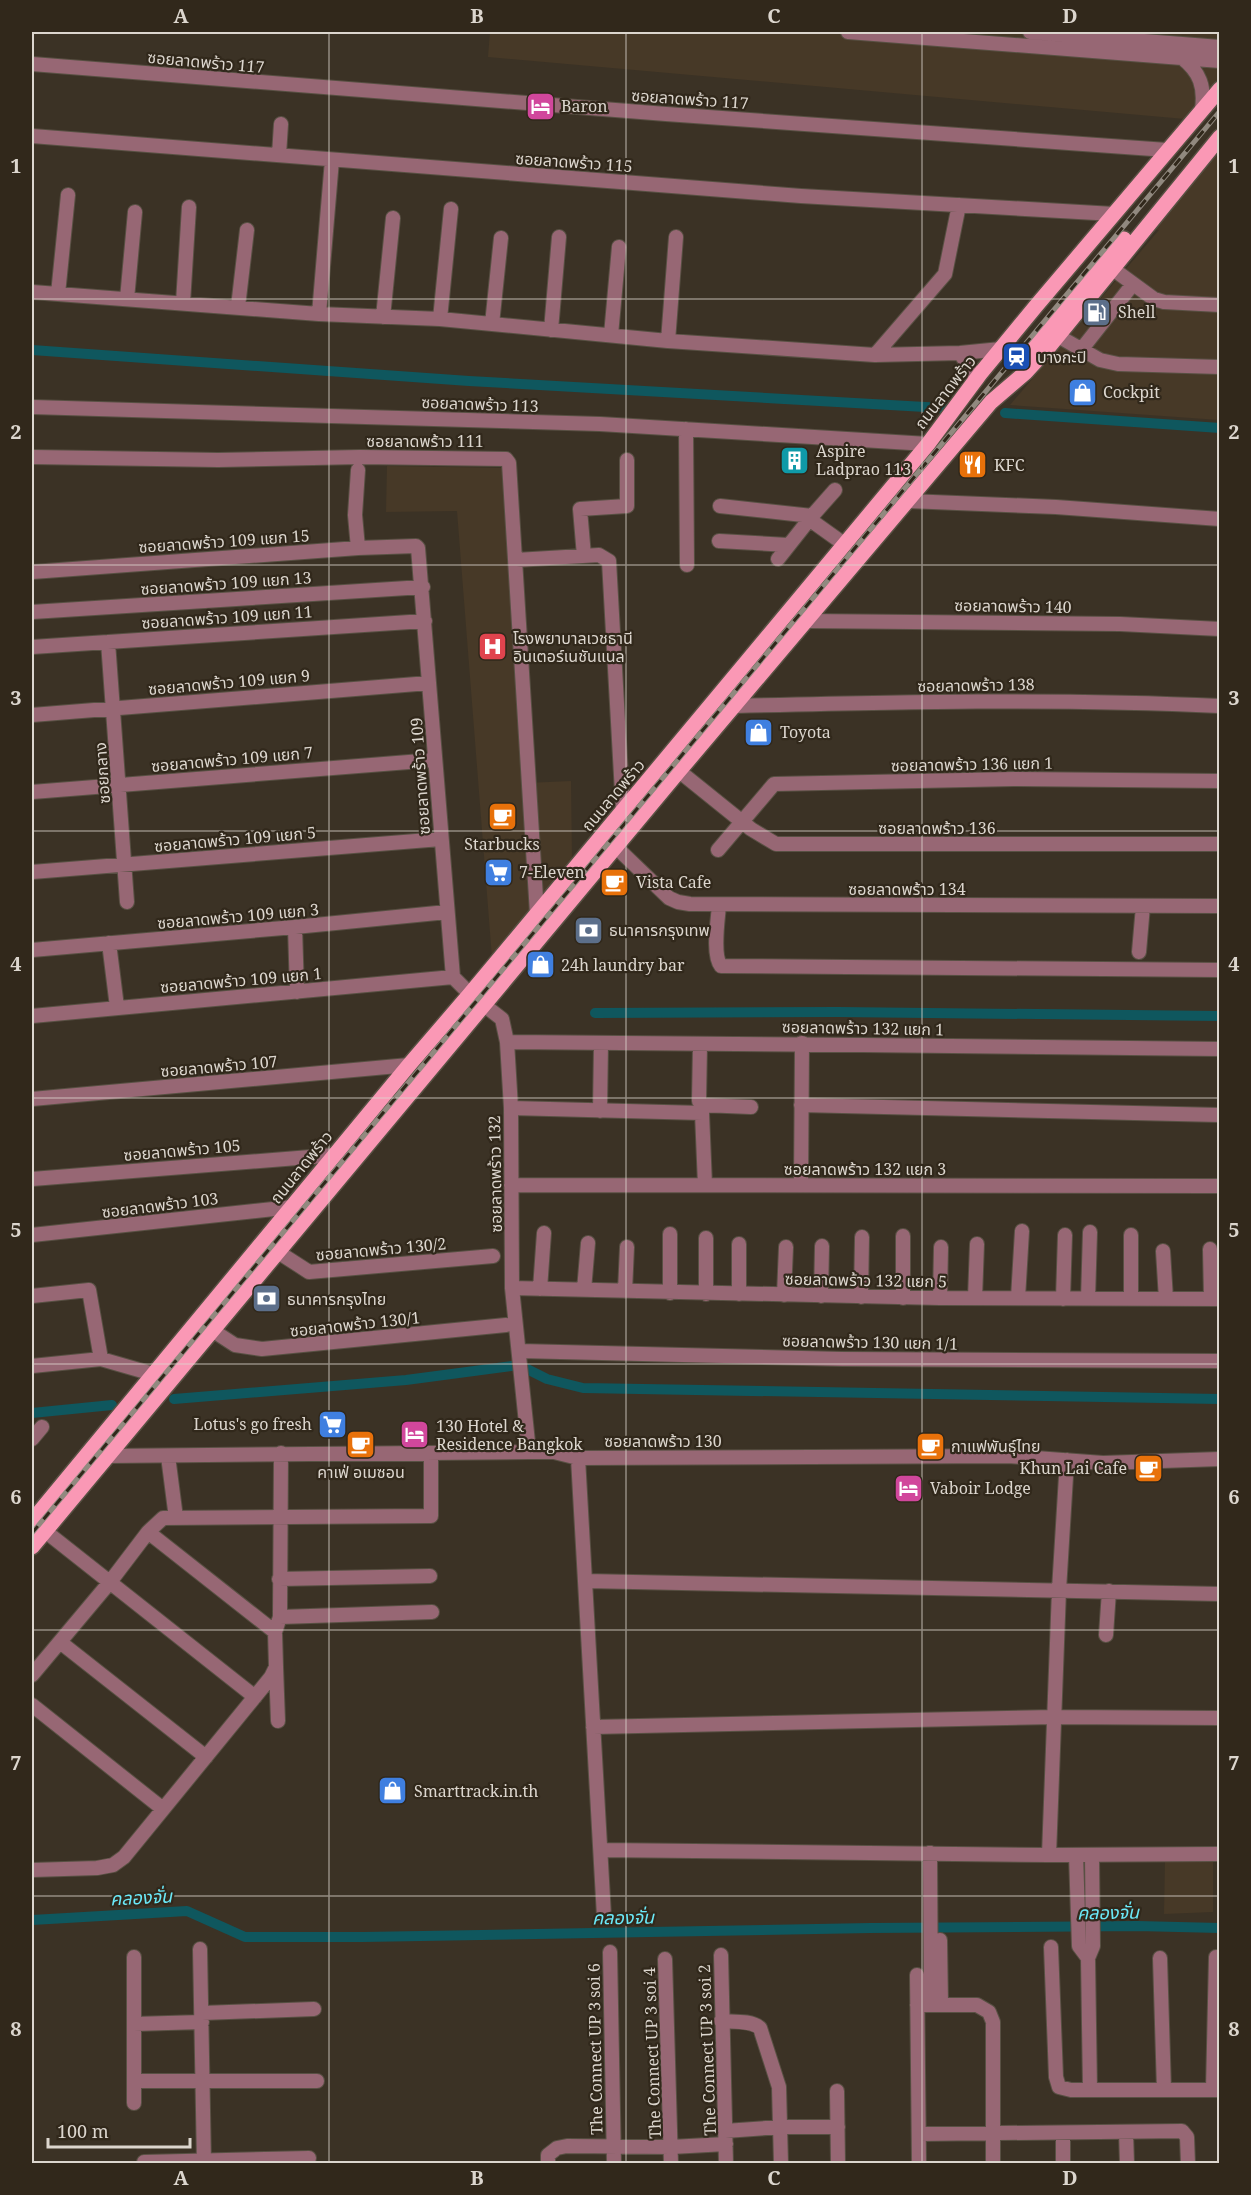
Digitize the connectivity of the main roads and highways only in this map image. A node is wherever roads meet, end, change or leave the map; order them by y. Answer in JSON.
{"nodes":[{"id":1,"x":1220,"y":89,"type":"edge"},
{"id":2,"x":1220,"y":101,"type":"edge"},
{"id":3,"x":1220,"y":124,"type":"edge"},
{"id":4,"x":1220,"y":137,"type":"edge"},
{"id":5,"x":1099,"y":267,"type":"junction"},
{"id":6,"x":991,"y":402,"type":"junction"},
{"id":7,"x":939,"y":430,"type":"junction"},
{"id":8,"x":292,"y":1207,"type":"junction"},
{"id":9,"x":306,"y":1218,"type":"junction"},
{"id":10,"x":278,"y":1224,"type":"junction"},
{"id":11,"x":291,"y":1235,"type":"junction"},
{"id":12,"x":32,"y":1521,"type":"edge"},
{"id":13,"x":32,"y":1547,"type":"edge"}],
"edges":[{"from":1,"to":7,"type":"main road","name":"ถนนลาดพร้าว"},
{"from":2,"to":5,"type":"main road"},
{"from":3,"to":5,"type":"main road"},
{"from":4,"to":5,"type":"main road"},
{"from":5,"to":6,"type":"main road"},
{"from":5,"to":6,"type":"main road"},
{"from":5,"to":7,"type":"main road"},
{"from":6,"to":9,"type":"main road"},
{"from":7,"to":8,"type":"main road","name":"ถนนลาดพร้าว"},
{"from":8,"to":9,"type":"main road"},
{"from":8,"to":10,"type":"main road","name":"ถนนลาดพร้าว"},
{"from":9,"to":11,"type":"main road"},
{"from":10,"to":11,"type":"main road"},
{"from":10,"to":12,"type":"main road","name":"ถนนลาดพร้าว"},
{"from":11,"to":13,"type":"main road"}]}
